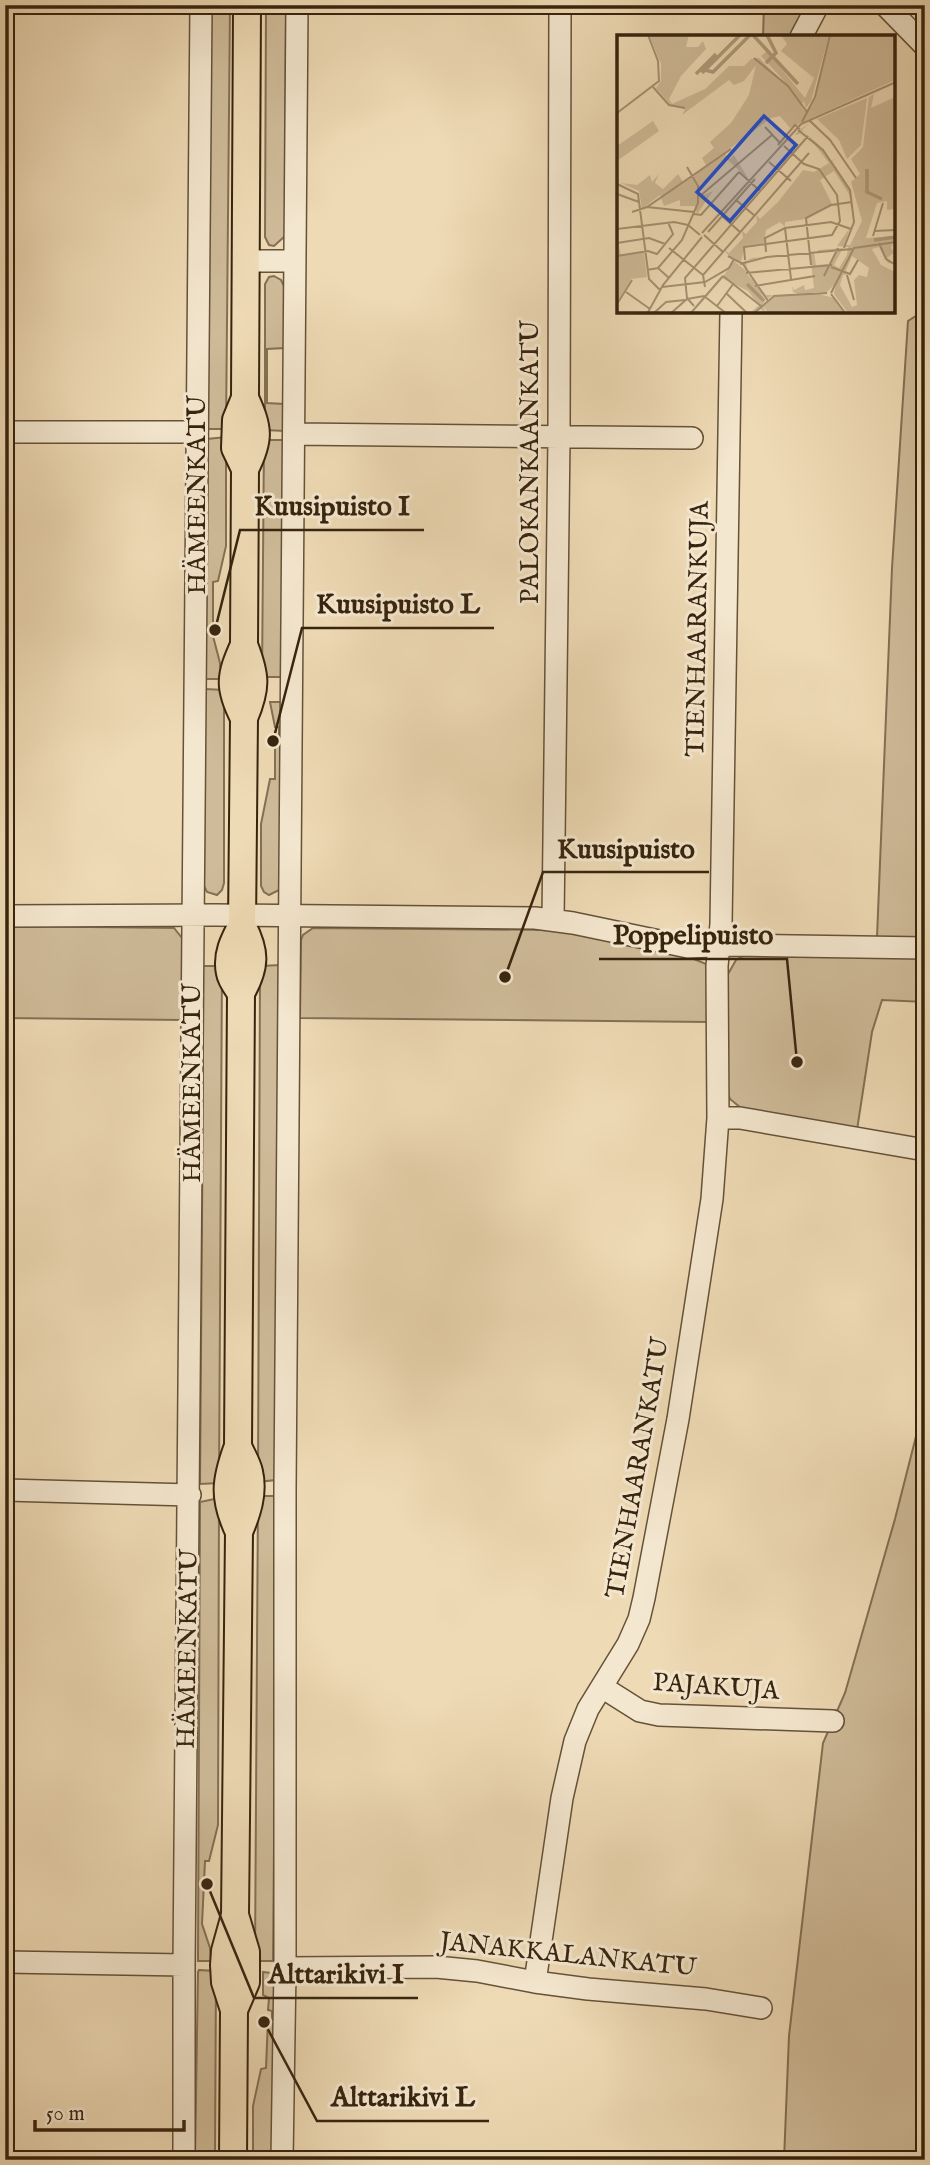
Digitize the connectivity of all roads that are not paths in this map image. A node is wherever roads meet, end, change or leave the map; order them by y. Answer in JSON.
{"nodes":[{"id":1,"x":201,"y":5,"type":"edge"},
{"id":2,"x":247,"y":5,"type":"edge"},
{"id":3,"x":297,"y":5,"type":"edge"},
{"id":4,"x":560,"y":5,"type":"edge"},
{"id":5,"x":818,"y":5,"type":"edge"},
{"id":6,"x":885,"y":5,"type":"edge"},
{"id":7,"x":802,"y":35,"type":"edge"},
{"id":8,"x":925,"y":46,"type":"edge"},
{"id":9,"x":246,"y":261,"type":"junction"},
{"id":10,"x":294,"y":261,"type":"junction"},
{"id":11,"x":731,"y":313,"type":"edge"},
{"id":12,"x":5,"y":432,"type":"edge"},
{"id":13,"x":197,"y":432,"type":"junction"},
{"id":14,"x":294,"y":434,"type":"junction"},
{"id":15,"x":559,"y":437,"type":"junction"},
{"id":16,"x":692,"y":438,"type":"dead end"},
{"id":17,"x":5,"y":916,"type":"edge"},
{"id":18,"x":193,"y":916,"type":"junction"},
{"id":19,"x":290,"y":916,"type":"junction"},
{"id":20,"x":242,"y":920,"type":"junction"},
{"id":21,"x":553,"y":920,"type":"junction"},
{"id":22,"x":719,"y":947,"type":"junction"},
{"id":23,"x":925,"y":948,"type":"edge"},
{"id":24,"x":718,"y":1118,"type":"junction"},
{"id":25,"x":925,"y":1150,"type":"edge"},
{"id":26,"x":5,"y":1490,"type":"edge"},
{"id":27,"x":190,"y":1495,"type":"junction"},
{"id":28,"x":602,"y":1687,"type":"junction"},
{"id":29,"x":833,"y":1721,"type":"dead end"},
{"id":30,"x":5,"y":1962,"type":"edge"},
{"id":31,"x":184,"y":1965,"type":"junction"},
{"id":32,"x":285,"y":1968,"type":"junction"},
{"id":33,"x":535,"y":1982,"type":"junction"},
{"id":34,"x":761,"y":2008,"type":"dead end"},
{"id":35,"x":184,"y":2160,"type":"edge"},
{"id":36,"x":233,"y":2160,"type":"edge"},
{"id":37,"x":282,"y":2160,"type":"edge"}],
"edges":[{"from":1,"to":13,"type":"street","name":"HÄMEENKATU"},
{"from":2,"to":9,"type":"main road","name":"HÄMEENKATU"},
{"from":3,"to":10,"type":"street"},
{"from":4,"to":15,"type":"street","name":"PALOKANKAANKATU"},
{"from":5,"to":7,"type":"street"},
{"from":6,"to":8,"type":"street"},
{"from":9,"to":10,"type":"street"},
{"from":9,"to":20,"type":"main road","name":"HÄMEENKATU"},
{"from":10,"to":14,"type":"street"},
{"from":11,"to":22,"type":"street","name":"TIENHAARANKUJA"},
{"from":12,"to":13,"type":"street"},
{"from":13,"to":18,"type":"street","name":"HÄMEENKATU"},
{"from":14,"to":15,"type":"street"},
{"from":14,"to":19,"type":"street"},
{"from":15,"to":16,"type":"street"},
{"from":15,"to":21,"type":"street","name":"PALOKANKAANKATU"},
{"from":17,"to":18,"type":"street"},
{"from":18,"to":20,"type":"street"},
{"from":18,"to":27,"type":"street","name":"HÄMEENKATU"},
{"from":19,"to":20,"type":"street"},
{"from":19,"to":21,"type":"street"},
{"from":19,"to":32,"type":"street"},
{"from":20,"to":36,"type":"main road","name":"HÄMEENKATU"},
{"from":21,"to":22,"type":"street"},
{"from":22,"to":23,"type":"street"},
{"from":22,"to":24,"type":"street","name":"TIENHAARANKATU"},
{"from":24,"to":25,"type":"street"},
{"from":24,"to":28,"type":"street","name":"TIENHAARANKATU"},
{"from":26,"to":27,"type":"street"},
{"from":27,"to":31,"type":"street","name":"HÄMEENKATU"},
{"from":28,"to":29,"type":"street","name":"PAJAKUJA"},
{"from":28,"to":33,"type":"street","name":"TIENHAARANKATU"},
{"from":30,"to":31,"type":"street"},
{"from":31,"to":35,"type":"street","name":"HÄMEENKATU"},
{"from":32,"to":33,"type":"street","name":"JANAKKALANKATU"},
{"from":32,"to":37,"type":"street"},
{"from":33,"to":34,"type":"street","name":"JANAKKALANKATU"}]}
